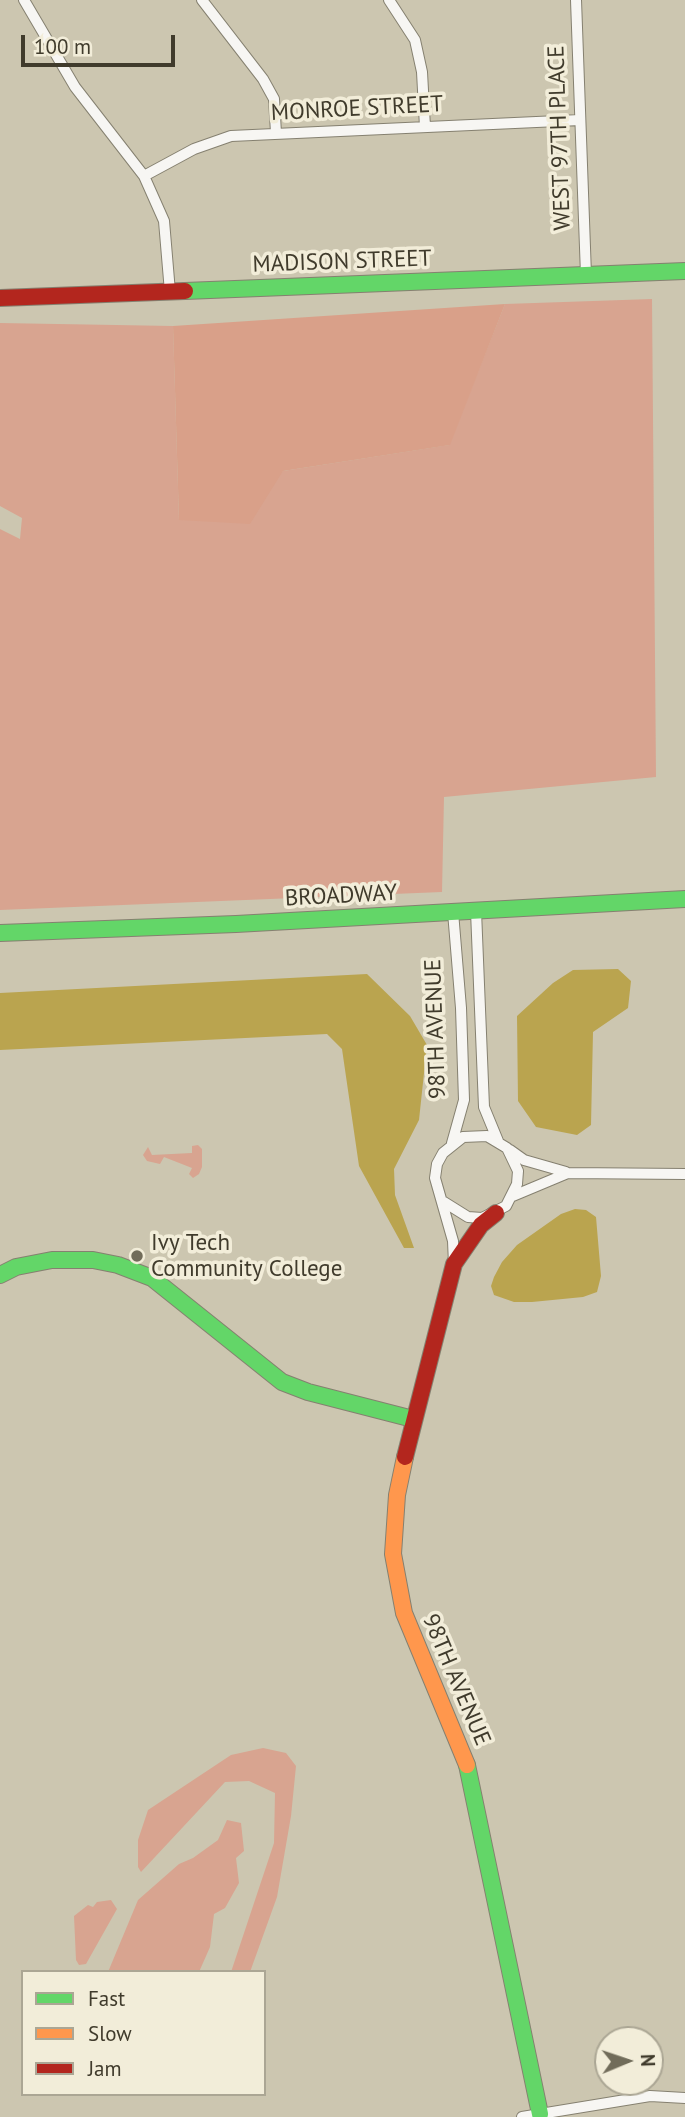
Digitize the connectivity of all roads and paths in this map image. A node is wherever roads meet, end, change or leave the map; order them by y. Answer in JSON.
{"nodes":[{"id":1,"x":24,"y":0,"type":"edge"},
{"id":2,"x":202,"y":0,"type":"edge"},
{"id":3,"x":389,"y":0,"type":"edge"},
{"id":4,"x":576,"y":0,"type":"edge"},
{"id":5,"x":580,"y":120,"type":"junction"},
{"id":6,"x":425,"y":127,"type":"junction"},
{"id":7,"x":276,"y":133,"type":"junction"},
{"id":8,"x":144,"y":176,"type":"junction"},
{"id":9,"x":685,"y":271,"type":"edge"},
{"id":10,"x":586,"y":275,"type":"junction"},
{"id":11,"x":170,"y":292,"type":"junction"},
{"id":12,"x":0,"y":298,"type":"edge"},
{"id":13,"x":685,"y":900,"type":"edge"},
{"id":14,"x":476,"y":911,"type":"junction"},
{"id":15,"x":453,"y":912,"type":"junction"},
{"id":16,"x":0,"y":933,"type":"edge"},
{"id":17,"x":452,"y":1143,"type":"junction"},
{"id":18,"x":503,"y":1145,"type":"junction"},
{"id":19,"x":568,"y":1173,"type":"junction"},
{"id":20,"x":685,"y":1174,"type":"edge"},
{"id":21,"x":513,"y":1196,"type":"junction"},
{"id":22,"x":444,"y":1202,"type":"junction"},
{"id":23,"x":496,"y":1213,"type":"junction"},
{"id":24,"x":454,"y":1264,"type":"junction"},
{"id":25,"x":0,"y":1275,"type":"edge"},
{"id":26,"x":413,"y":1419,"type":"junction"},
{"id":27,"x":685,"y":2098,"type":"edge"},
{"id":28,"x":540,"y":2114,"type":"junction"},
{"id":29,"x":522,"y":2117,"type":"edge"}],
"edges":[{"from":1,"to":8,"type":"street"},
{"from":2,"to":7,"type":"street"},
{"from":3,"to":6,"type":"street"},
{"from":4,"to":5,"type":"street","name":"WEST 97TH PLACE"},
{"from":5,"to":6,"type":"street","name":"MONROE STREET"},
{"from":5,"to":10,"type":"street","name":"WEST 97TH PLACE"},
{"from":6,"to":7,"type":"street","name":"MONROE STREET"},
{"from":7,"to":8,"type":"street","name":"MONROE STREET"},
{"from":8,"to":11,"type":"street"},
{"from":9,"to":10,"type":"street","name":"MADISON STREET"},
{"from":10,"to":11,"type":"street","name":"MADISON STREET"},
{"from":11,"to":12,"type":"street","name":"MADISON STREET"},
{"from":13,"to":14,"type":"street","name":"BROADWAY"},
{"from":14,"to":15,"type":"street","name":"BROADWAY"},
{"from":14,"to":18,"type":"street","name":"98TH AVENUE"},
{"from":15,"to":16,"type":"street","name":"BROADWAY"},
{"from":15,"to":17,"type":"street","name":"98TH AVENUE"},
{"from":17,"to":18,"type":"street"},
{"from":17,"to":22,"type":"street","name":"98TH AVENUE"},
{"from":18,"to":19,"type":"street"},
{"from":18,"to":21,"type":"street","name":"98TH AVENUE"},
{"from":19,"to":20,"type":"street"},
{"from":19,"to":21,"type":"street"},
{"from":21,"to":23,"type":"street","name":"98TH AVENUE"},
{"from":22,"to":23,"type":"street"},
{"from":22,"to":24,"type":"street","name":"98TH AVENUE"},
{"from":23,"to":24,"type":"street","name":"98TH AVENUE"},
{"from":24,"to":26,"type":"street","name":"98TH AVENUE"},
{"from":25,"to":26,"type":"street"},
{"from":26,"to":28,"type":"street","name":"98TH AVENUE"},
{"from":27,"to":28,"type":"street"},
{"from":28,"to":29,"type":"street"}]}
